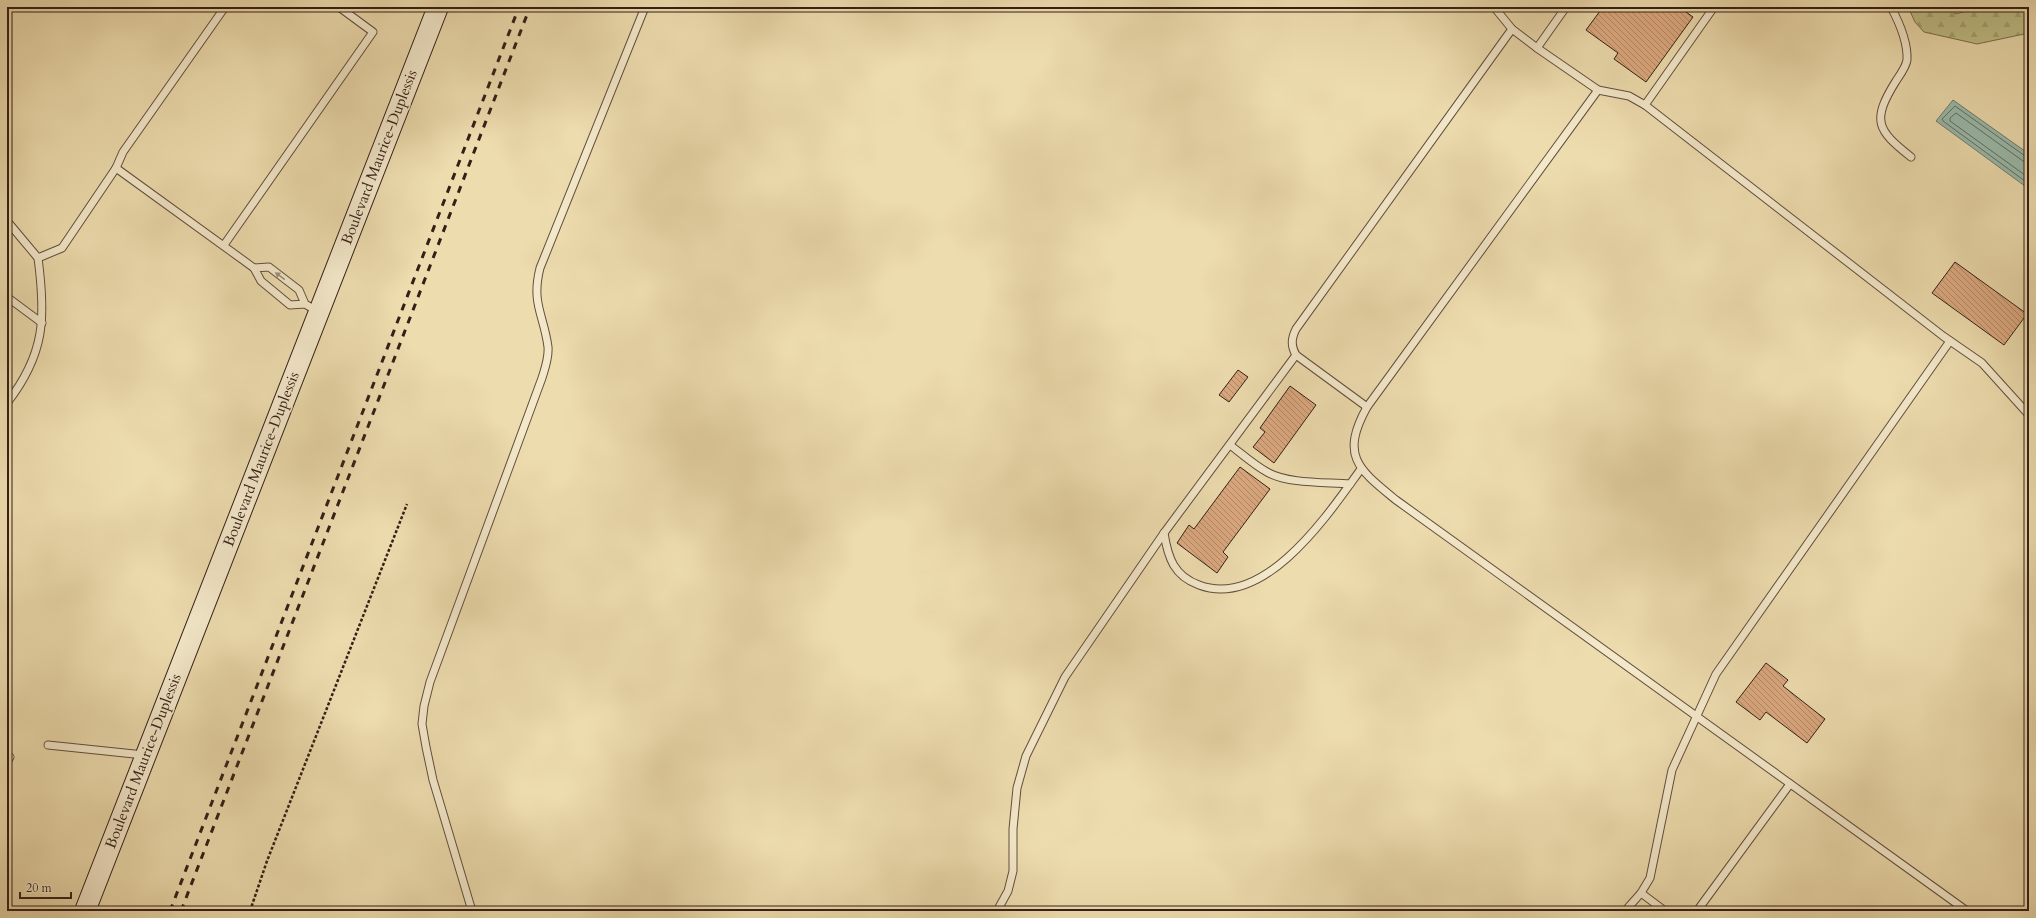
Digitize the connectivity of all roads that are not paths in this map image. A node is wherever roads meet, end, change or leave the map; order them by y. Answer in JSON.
{"nodes":[{"id":1,"x":225,"y":7,"type":"edge"},
{"id":2,"x":339,"y":7,"type":"edge"},
{"id":3,"x":438,"y":7,"type":"edge"},
{"id":4,"x":645,"y":7,"type":"edge"},
{"id":5,"x":1494,"y":7,"type":"edge"},
{"id":6,"x":1566,"y":7,"type":"edge"},
{"id":7,"x":1714,"y":7,"type":"edge"},
{"id":8,"x":1891,"y":7,"type":"edge"},
{"id":9,"x":1512,"y":29,"type":"junction"},
{"id":10,"x":1538,"y":48,"type":"junction"},
{"id":11,"x":1598,"y":90,"type":"junction"},
{"id":12,"x":1645,"y":105,"type":"junction"},
{"id":13,"x":1911,"y":157,"type":"dead end"},
{"id":14,"x":116,"y":168,"type":"junction"},
{"id":15,"x":7,"y":221,"type":"edge"},
{"id":16,"x":224,"y":245,"type":"junction"},
{"id":17,"x":38,"y":258,"type":"junction"},
{"id":18,"x":254,"y":268,"type":"junction"},
{"id":19,"x":7,"y":297,"type":"edge"},
{"id":20,"x":312,"y":308,"type":"junction"},
{"id":21,"x":42,"y":323,"type":"junction"},
{"id":22,"x":1950,"y":341,"type":"junction"},
{"id":23,"x":1296,"y":356,"type":"junction"},
{"id":24,"x":7,"y":403,"type":"edge"},
{"id":25,"x":1367,"y":407,"type":"junction"},
{"id":26,"x":2029,"y":415,"type":"edge"},
{"id":27,"x":1230,"y":445,"type":"junction"},
{"id":28,"x":1361,"y":469,"type":"junction"},
{"id":29,"x":1350,"y":484,"type":"junction"},
{"id":30,"x":1164,"y":533,"type":"junction"},
{"id":31,"x":1696,"y":716,"type":"junction"},
{"id":32,"x":48,"y":745,"type":"dead end"},
{"id":33,"x":144,"y":755,"type":"junction"},
{"id":34,"x":1790,"y":784,"type":"junction"},
{"id":35,"x":1641,"y":893,"type":"junction"},
{"id":36,"x":85,"y":911,"type":"edge"},
{"id":37,"x":472,"y":911,"type":"edge"},
{"id":38,"x":997,"y":911,"type":"edge"},
{"id":39,"x":1625,"y":911,"type":"edge"},
{"id":40,"x":1665,"y":911,"type":"edge"},
{"id":41,"x":1697,"y":911,"type":"edge"},
{"id":42,"x":1967,"y":911,"type":"edge"}],
"edges":[{"from":1,"to":14,"type":"lane"},
{"from":2,"to":16,"type":"lane"},
{"from":3,"to":20,"type":"street","name":"Boulevard Maurice-Duplessis"},
{"from":4,"to":37,"type":"lane"},
{"from":5,"to":9,"type":"lane"},
{"from":6,"to":10,"type":"lane"},
{"from":7,"to":12,"type":"lane"},
{"from":8,"to":13,"type":"lane"},
{"from":9,"to":10,"type":"lane"},
{"from":9,"to":23,"type":"lane"},
{"from":10,"to":11,"type":"lane"},
{"from":11,"to":12,"type":"lane"},
{"from":11,"to":25,"type":"lane"},
{"from":12,"to":22,"type":"lane"},
{"from":14,"to":16,"type":"lane"},
{"from":14,"to":17,"type":"lane"},
{"from":15,"to":17,"type":"lane"},
{"from":16,"to":18,"type":"lane"},
{"from":17,"to":21,"type":"lane"},
{"from":20,"to":18,"type":"lane","one_way":true},
{"from":18,"to":20,"type":"lane"},
{"from":19,"to":21,"type":"lane"},
{"from":20,"to":33,"type":"street","name":"Boulevard Maurice-Duplessis"},
{"from":21,"to":24,"type":"lane"},
{"from":22,"to":26,"type":"lane"},
{"from":22,"to":31,"type":"lane"},
{"from":23,"to":25,"type":"lane"},
{"from":23,"to":27,"type":"lane"},
{"from":25,"to":28,"type":"lane"},
{"from":27,"to":29,"type":"lane"},
{"from":27,"to":30,"type":"lane"},
{"from":28,"to":29,"type":"lane"},
{"from":28,"to":31,"type":"lane"},
{"from":29,"to":30,"type":"lane"},
{"from":30,"to":38,"type":"lane"},
{"from":31,"to":34,"type":"lane"},
{"from":31,"to":35,"type":"lane"},
{"from":32,"to":33,"type":"lane"},
{"from":33,"to":36,"type":"street","name":"Boulevard Maurice-Duplessis"},
{"from":34,"to":41,"type":"lane"},
{"from":34,"to":42,"type":"lane"},
{"from":35,"to":39,"type":"lane"},
{"from":35,"to":40,"type":"lane"}]}
